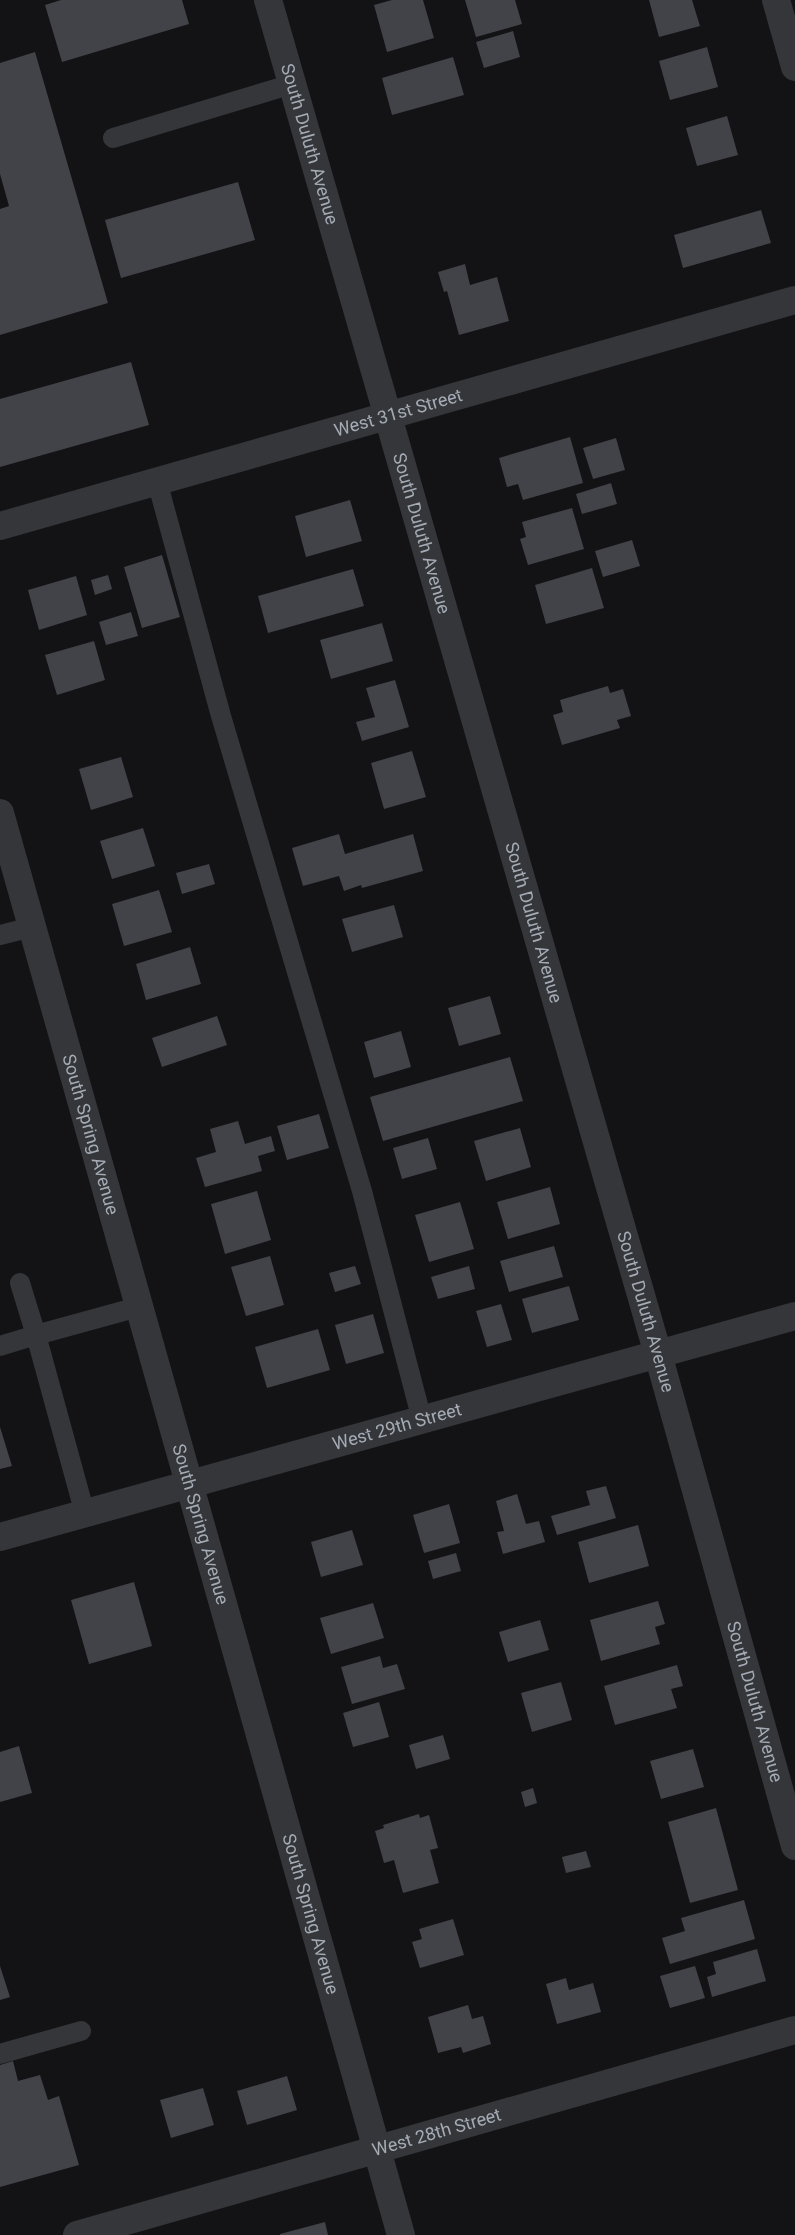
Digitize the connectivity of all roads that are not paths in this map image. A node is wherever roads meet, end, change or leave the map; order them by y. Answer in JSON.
{"nodes":[{"id":1,"x":268,"y":0,"type":"edge"},
{"id":2,"x":776,"y":0,"type":"edge"},
{"id":3,"x":795,"y":67,"type":"edge"},
{"id":4,"x":292,"y":84,"type":"junction"},
{"id":5,"x":113,"y":138,"type":"dead end"},
{"id":6,"x":795,"y":300,"type":"edge"},
{"id":7,"x":388,"y":416,"type":"junction"},
{"id":8,"x":157,"y":481,"type":"junction"},
{"id":9,"x":0,"y":526,"type":"edge"},
{"id":10,"x":0,"y":812,"type":"edge"},
{"id":11,"x":32,"y":927,"type":"junction"},
{"id":12,"x":0,"y":936,"type":"edge"},
{"id":13,"x":20,"y":1283,"type":"dead end"},
{"id":14,"x":138,"y":1308,"type":"junction"},
{"id":15,"x":795,"y":1316,"type":"edge"},
{"id":16,"x":36,"y":1335,"type":"junction"},
{"id":17,"x":0,"y":1346,"type":"edge"},
{"id":18,"x":658,"y":1354,"type":"junction"},
{"id":19,"x":422,"y":1420,"type":"junction"},
{"id":20,"x":188,"y":1485,"type":"junction"},
{"id":21,"x":85,"y":1514,"type":"junction"},
{"id":22,"x":0,"y":1537,"type":"edge"},
{"id":23,"x":795,"y":1846,"type":"edge"},
{"id":24,"x":795,"y":2030,"type":"edge"},
{"id":25,"x":81,"y":2031,"type":"dead end"},
{"id":26,"x":0,"y":2054,"type":"edge"},
{"id":27,"x":377,"y":2150,"type":"junction"},
{"id":28,"x":77,"y":2235,"type":"edge"},
{"id":29,"x":401,"y":2235,"type":"edge"}],
"edges":[{"from":1,"to":4,"type":"street","name":"South Duluth Avenue"},
{"from":2,"to":3,"type":"street"},
{"from":4,"to":5,"type":"lane"},
{"from":4,"to":7,"type":"street","name":"South Duluth Avenue"},
{"from":6,"to":7,"type":"street","name":"West 31st Street"},
{"from":7,"to":8,"type":"street","name":"West 31st Street"},
{"from":7,"to":18,"type":"street","name":"South Duluth Avenue"},
{"from":8,"to":9,"type":"street","name":"West 31st Street"},
{"from":8,"to":19,"type":"lane"},
{"from":10,"to":11,"type":"street","name":"South Spring Avenue"},
{"from":11,"to":12,"type":"lane"},
{"from":11,"to":14,"type":"street","name":"South Spring Avenue"},
{"from":13,"to":16,"type":"lane"},
{"from":14,"to":16,"type":"lane"},
{"from":14,"to":20,"type":"street","name":"South Spring Avenue"},
{"from":15,"to":18,"type":"street","name":"West 29th Street"},
{"from":16,"to":17,"type":"lane"},
{"from":16,"to":21,"type":"lane"},
{"from":18,"to":19,"type":"street","name":"West 29th Street"},
{"from":18,"to":23,"type":"street","name":"South Duluth Avenue"},
{"from":19,"to":20,"type":"street","name":"West 29th Street"},
{"from":20,"to":21,"type":"street","name":"West 29th Street"},
{"from":20,"to":27,"type":"street","name":"South Spring Avenue"},
{"from":21,"to":22,"type":"street","name":"West 29th Street"},
{"from":24,"to":27,"type":"street","name":"West 28th Street"},
{"from":25,"to":26,"type":"lane"},
{"from":27,"to":28,"type":"street","name":"West 28th Street"},
{"from":27,"to":29,"type":"street","name":"South Spring Avenue"}]}
